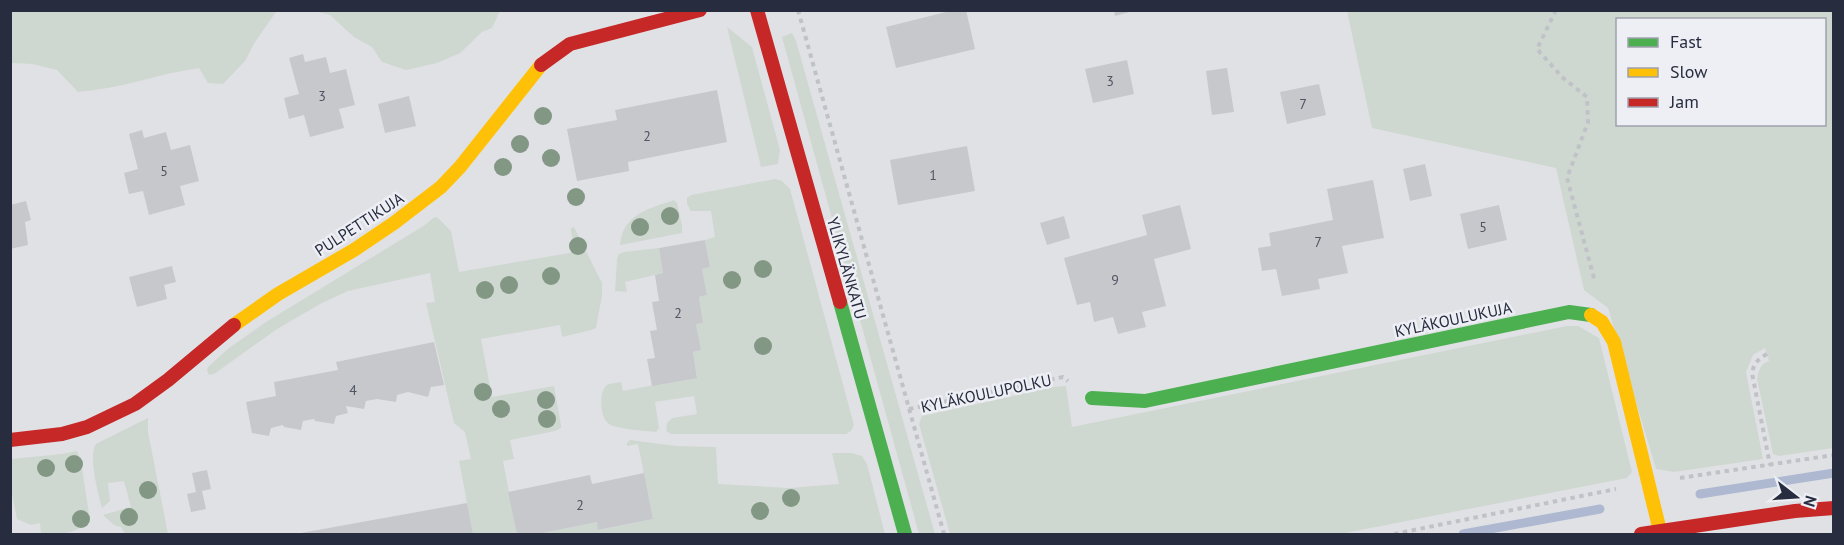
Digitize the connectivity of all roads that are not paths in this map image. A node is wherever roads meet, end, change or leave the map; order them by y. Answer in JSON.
{"nodes":[{"id":1,"x":700,"y":10,"type":"edge"},
{"id":2,"x":757,"y":10,"type":"edge"},
{"id":3,"x":1092,"y":399,"type":"road end"},
{"id":4,"x":10,"y":440,"type":"edge"},
{"id":5,"x":1833,"y":508,"type":"edge"},
{"id":6,"x":1660,"y":531,"type":"junction"},
{"id":7,"x":905,"y":534,"type":"edge"},
{"id":8,"x":1641,"y":534,"type":"edge"}],
"edges":[{"from":1,"to":4,"type":"street","name":"PULPETTIKUJA"},
{"from":2,"to":7,"type":"street","name":"YLIKYLÄNKATU"},
{"from":3,"to":6,"type":"street","name":"KYLÄKOULUKUJA"},
{"from":5,"to":6,"type":"street"},
{"from":6,"to":8,"type":"street"}]}
